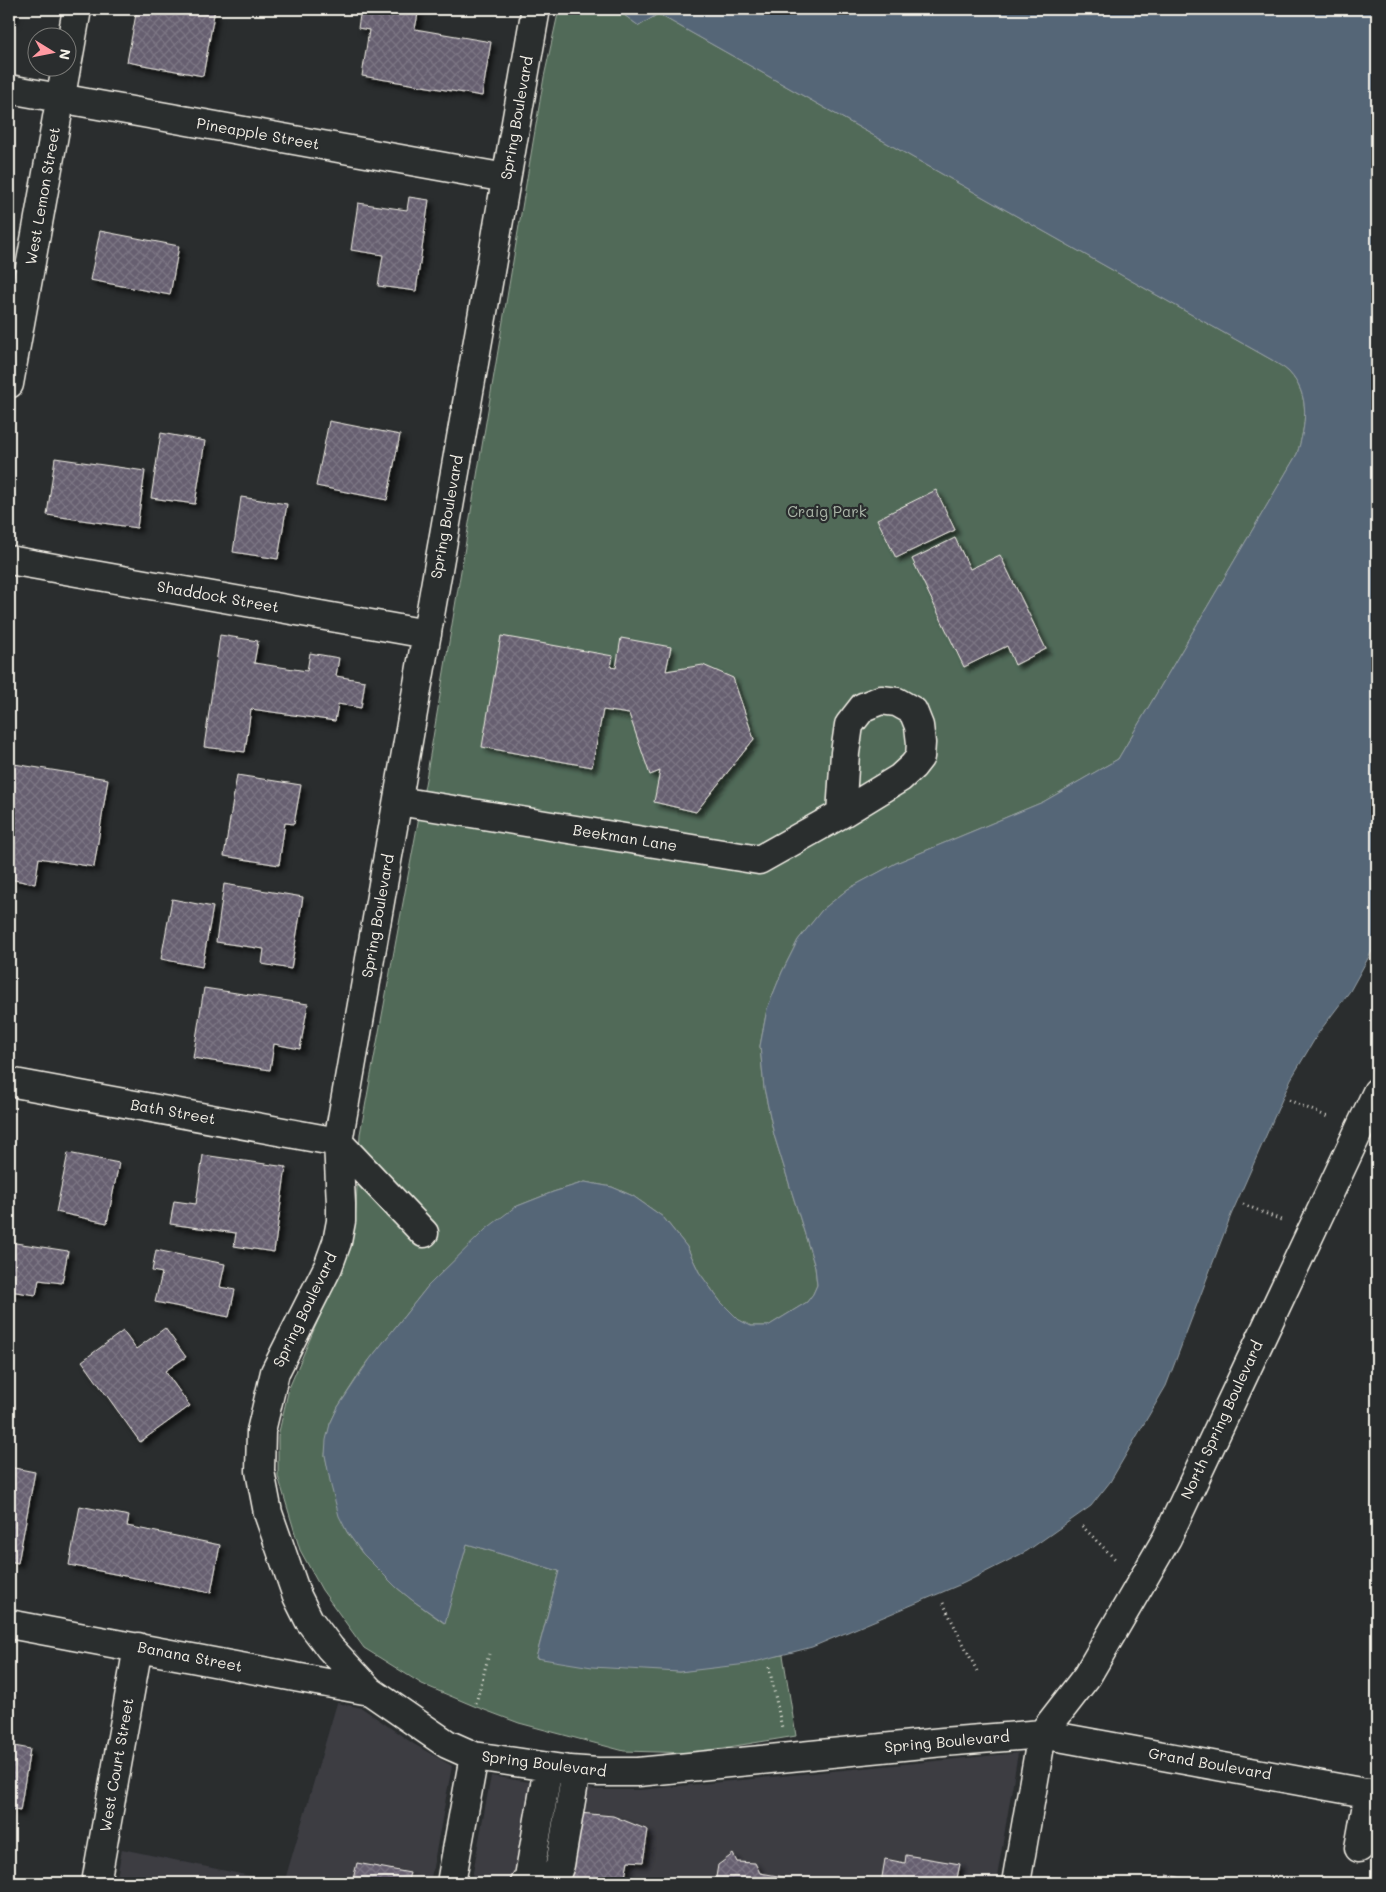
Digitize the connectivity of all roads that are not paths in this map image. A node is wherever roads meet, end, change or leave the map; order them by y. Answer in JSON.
{"nodes":[{"id":1,"x":77,"y":9,"type":"edge"},
{"id":2,"x":534,"y":9,"type":"edge"},
{"id":3,"x":74,"y":28,"type":"edge"},
{"id":4,"x":64,"y":78,"type":"edge"},
{"id":5,"x":9,"y":89,"type":"edge"},
{"id":6,"x":61,"y":98,"type":"junction"},
{"id":7,"x":506,"y":178,"type":"junction"},
{"id":8,"x":14,"y":332,"type":"edge"},
{"id":9,"x":9,"y":384,"type":"edge"},
{"id":10,"x":9,"y":560,"type":"edge"},
{"id":11,"x":427,"y":634,"type":"junction"},
{"id":12,"x":398,"y":801,"type":"junction"},
{"id":13,"x":841,"y":814,"type":"dead end"},
{"id":14,"x":9,"y":1082,"type":"edge"},
{"id":15,"x":1377,"y":1092,"type":"edge"},
{"id":16,"x":338,"y":1142,"type":"junction"},
{"id":17,"x":424,"y":1233,"type":"dead end"},
{"id":18,"x":9,"y":1624,"type":"edge"},
{"id":19,"x":138,"y":1647,"type":"junction"},
{"id":20,"x":370,"y":1691,"type":"junction"},
{"id":21,"x":1042,"y":1734,"type":"junction"},
{"id":22,"x":474,"y":1756,"type":"junction"},
{"id":23,"x":548,"y":1767,"type":"junction"},
{"id":24,"x":576,"y":1770,"type":"junction"},
{"id":25,"x":1373,"y":1794,"type":"edge"},
{"id":26,"x":1359,"y":1848,"type":"dead end"},
{"id":27,"x":96,"y":1883,"type":"edge"},
{"id":28,"x":451,"y":1883,"type":"edge"},
{"id":29,"x":524,"y":1883,"type":"edge"},
{"id":30,"x":553,"y":1883,"type":"edge"},
{"id":31,"x":1016,"y":1883,"type":"edge"}],
"edges":[{"from":1,"to":3,"type":"street"},
{"from":2,"to":7,"type":"street","name":"Spring Boulevard"},
{"from":4,"to":6,"type":"street","name":"West Lemon Street"},
{"from":5,"to":6,"type":"street","name":"Pineapple Street"},
{"from":6,"to":7,"type":"street","name":"Pineapple Street"},
{"from":6,"to":8,"type":"street","name":"West Lemon Street"},
{"from":7,"to":11,"type":"street","name":"Spring Boulevard"},
{"from":8,"to":9,"type":"street","name":"West Lemon Street"},
{"from":10,"to":11,"type":"street","name":"Shaddock Street"},
{"from":11,"to":12,"type":"street","name":"Spring Boulevard"},
{"from":12,"to":13,"type":"street","name":"Beekman Lane"},
{"from":12,"to":16,"type":"street","name":"Spring Boulevard"},
{"from":14,"to":16,"type":"street","name":"Bath Street"},
{"from":15,"to":21,"type":"street","name":"North Spring Boulevard"},
{"from":16,"to":17,"type":"street"},
{"from":16,"to":20,"type":"street","name":"Spring Boulevard"},
{"from":18,"to":19,"type":"street","name":"Banana Street"},
{"from":19,"to":20,"type":"street","name":"Banana Street"},
{"from":19,"to":27,"type":"street","name":"West Court Street"},
{"from":20,"to":22,"type":"street","name":"Spring Boulevard"},
{"from":21,"to":24,"type":"street","name":"Spring Boulevard"},
{"from":21,"to":25,"type":"street","name":"Grand Boulevard"},
{"from":21,"to":31,"type":"street"},
{"from":22,"to":23,"type":"street","name":"Spring Boulevard"},
{"from":22,"to":28,"type":"street"},
{"from":23,"to":24,"type":"street","name":"Spring Boulevard"},
{"from":23,"to":29,"type":"street"},
{"from":24,"to":30,"type":"street"},
{"from":25,"to":26,"type":"street"}]}
